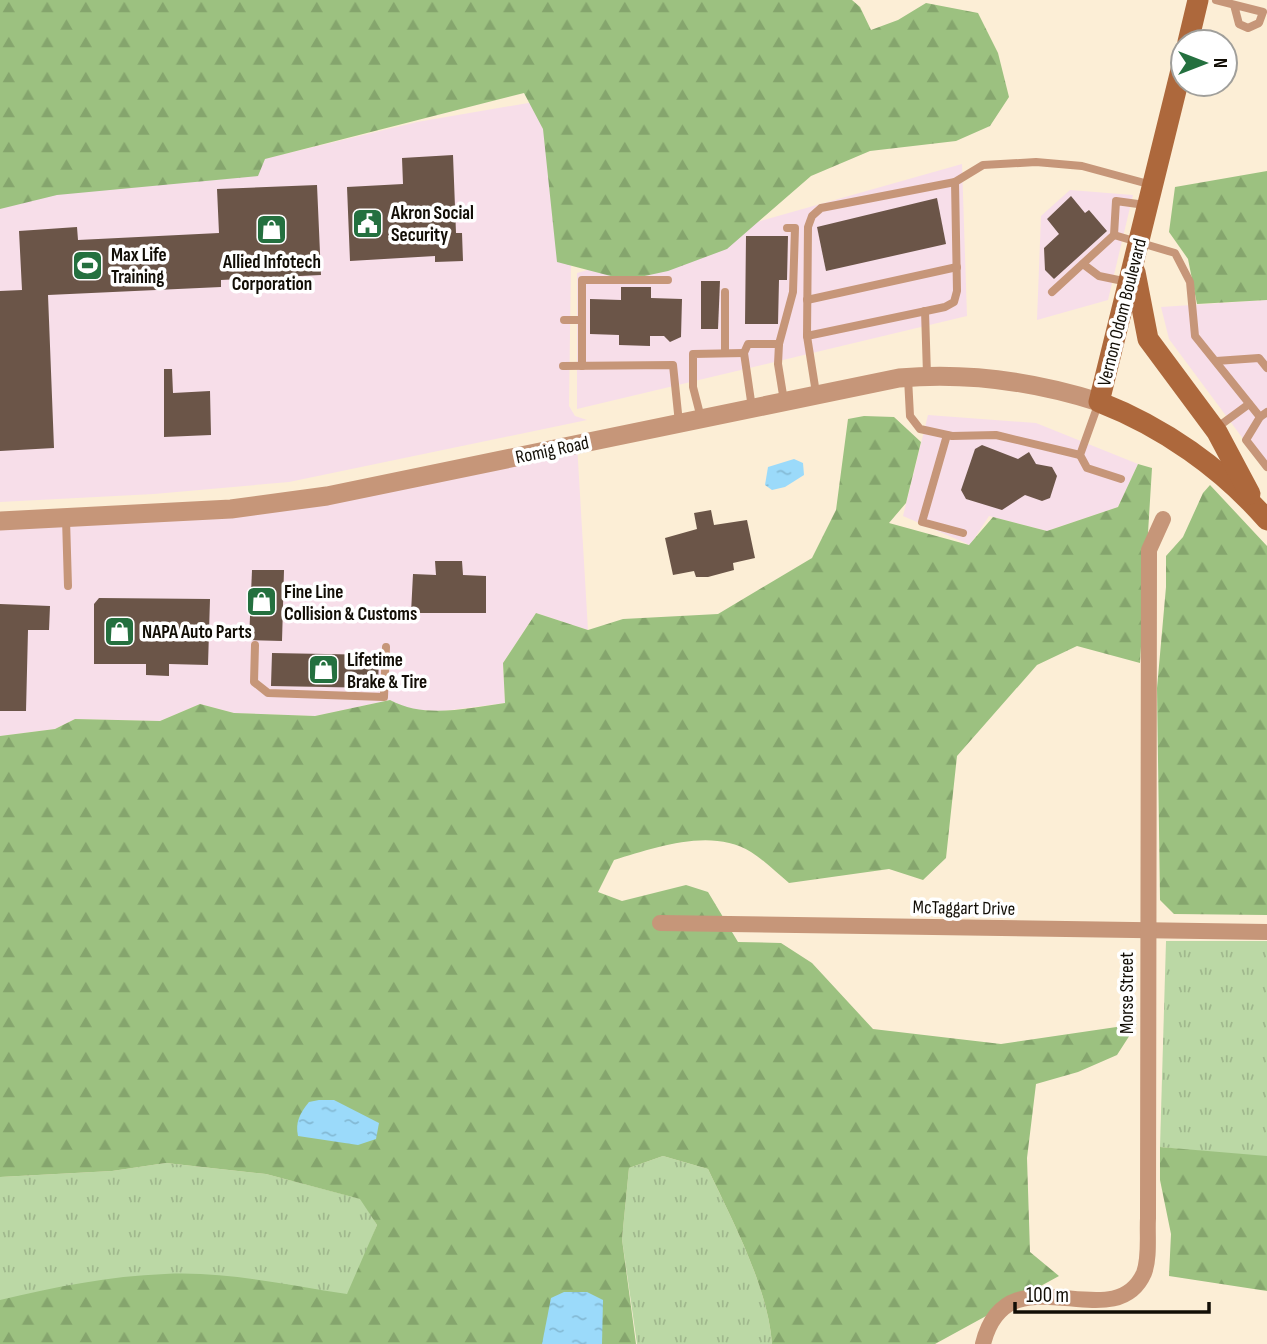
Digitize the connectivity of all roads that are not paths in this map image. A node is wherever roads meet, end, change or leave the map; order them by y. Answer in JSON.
{"nodes":[{"id":1,"x":1198,"y":0,"type":"edge"},
{"id":2,"x":1216,"y":0,"type":"edge"},
{"id":3,"x":1234,"y":5,"type":"dead end"},
{"id":4,"x":1191,"y":28,"type":"edge"},
{"id":5,"x":1174,"y":98,"type":"edge"},
{"id":6,"x":955,"y":181,"type":"junction"},
{"id":7,"x":1150,"y":195,"type":"junction"},
{"id":8,"x":787,"y":228,"type":"dead end"},
{"id":9,"x":1114,"y":235,"type":"junction"},
{"id":10,"x":1139,"y":241,"type":"junction"},
{"id":11,"x":1083,"y":264,"type":"junction"},
{"id":12,"x":957,"y":267,"type":"junction"},
{"id":13,"x":1131,"y":272,"type":"junction"},
{"id":14,"x":668,"y":280,"type":"dead end"},
{"id":15,"x":725,"y":292,"type":"dead end"},
{"id":16,"x":1052,"y":292,"type":"dead end"},
{"id":17,"x":807,"y":300,"type":"junction"},
{"id":18,"x":925,"y":312,"type":"junction"},
{"id":19,"x":564,"y":320,"type":"dead end"},
{"id":20,"x":582,"y":320,"type":"junction"},
{"id":21,"x":807,"y":336,"type":"junction"},
{"id":22,"x":779,"y":344,"type":"junction"},
{"id":23,"x":725,"y":353,"type":"junction"},
{"id":24,"x":744,"y":353,"type":"junction"},
{"id":25,"x":1216,"y":361,"type":"junction"},
{"id":26,"x":563,"y":366,"type":"dead end"},
{"id":27,"x":582,"y":366,"type":"junction"},
{"id":28,"x":1267,"y":368,"type":"edge"},
{"id":29,"x":917,"y":376,"type":"junction"},
{"id":30,"x":816,"y":394,"type":"junction"},
{"id":31,"x":785,"y":401,"type":"junction"},
{"id":32,"x":1099,"y":402,"type":"junction"},
{"id":33,"x":1249,"y":404,"type":"junction"},
{"id":34,"x":752,"y":408,"type":"junction"},
{"id":35,"x":1263,"y":415,"type":"edge"},
{"id":36,"x":701,"y":418,"type":"junction"},
{"id":37,"x":678,"y":423,"type":"junction"},
{"id":38,"x":1214,"y":429,"type":"junction"},
{"id":39,"x":947,"y":435,"type":"junction"},
{"id":40,"x":1251,"y":446,"type":"junction"},
{"id":41,"x":1080,"y":455,"type":"junction"},
{"id":42,"x":1232,"y":459,"type":"junction"},
{"id":43,"x":1267,"y":467,"type":"edge"},
{"id":44,"x":1121,"y":480,"type":"dead end"},
{"id":45,"x":1262,"y":509,"type":"edge"},
{"id":46,"x":66,"y":519,"type":"junction"},
{"id":47,"x":1163,"y":519,"type":"dead end"},
{"id":48,"x":0,"y":521,"type":"edge"},
{"id":49,"x":963,"y":533,"type":"dead end"},
{"id":50,"x":68,"y":586,"type":"dead end"},
{"id":51,"x":255,"y":645,"type":"dead end"},
{"id":52,"x":386,"y":647,"type":"dead end"},
{"id":53,"x":660,"y":923,"type":"dead end"},
{"id":54,"x":1147,"y":930,"type":"junction"},
{"id":55,"x":1267,"y":932,"type":"edge"},
{"id":56,"x":983,"y":1344,"type":"edge"}],
"edges":[{"from":1,"to":4,"type":"main road"},
{"from":2,"to":3,"type":"lane"},
{"from":5,"to":7,"type":"main road","name":"Vernon Odom Boulevard"},
{"from":6,"to":7,"type":"lane"},
{"from":6,"to":12,"type":"lane"},
{"from":6,"to":17,"type":"lane"},
{"from":7,"to":9,"type":"lane"},
{"from":7,"to":10,"type":"main road","name":"Vernon Odom Boulevard"},
{"from":8,"to":22,"type":"lane"},
{"from":9,"to":10,"type":"lane"},
{"from":9,"to":11,"type":"lane"},
{"from":10,"to":13,"type":"main road","name":"Vernon Odom Boulevard"},
{"from":10,"to":25,"type":"lane"},
{"from":11,"to":13,"type":"lane"},
{"from":11,"to":16,"type":"lane"},
{"from":12,"to":17,"type":"lane"},
{"from":12,"to":18,"type":"lane"},
{"from":13,"to":32,"type":"main road","name":"Vernon Odom Boulevard"},
{"from":13,"to":38,"type":"main road"},
{"from":14,"to":20,"type":"lane"},
{"from":15,"to":23,"type":"lane"},
{"from":17,"to":21,"type":"lane"},
{"from":18,"to":21,"type":"lane"},
{"from":18,"to":29,"type":"lane"},
{"from":19,"to":20,"type":"lane"},
{"from":20,"to":27,"type":"lane"},
{"from":21,"to":30,"type":"lane"},
{"from":22,"to":24,"type":"lane"},
{"from":22,"to":31,"type":"lane"},
{"from":23,"to":24,"type":"lane"},
{"from":23,"to":36,"type":"lane"},
{"from":24,"to":34,"type":"lane"},
{"from":25,"to":28,"type":"lane"},
{"from":25,"to":33,"type":"lane"},
{"from":26,"to":27,"type":"lane"},
{"from":27,"to":37,"type":"lane"},
{"from":29,"to":30,"type":"street","name":"Romig Road"},
{"from":29,"to":32,"type":"street","name":"Romig Road"},
{"from":29,"to":39,"type":"lane"},
{"from":30,"to":31,"type":"street","name":"Romig Road"},
{"from":31,"to":34,"type":"street","name":"Romig Road"},
{"from":32,"to":41,"type":"lane"},
{"from":32,"to":45,"type":"main road","name":"Vernon Odom Boulevard"},
{"from":33,"to":35,"type":"lane"},
{"from":33,"to":38,"type":"lane"},
{"from":34,"to":36,"type":"street","name":"Romig Road"},
{"from":35,"to":40,"type":"lane"},
{"from":36,"to":37,"type":"street","name":"Romig Road"},
{"from":37,"to":46,"type":"street","name":"Romig Road"},
{"from":38,"to":42,"type":"main road"},
{"from":39,"to":41,"type":"lane"},
{"from":39,"to":49,"type":"lane"},
{"from":40,"to":42,"type":"lane"},
{"from":40,"to":43,"type":"lane"},
{"from":41,"to":44,"type":"lane"},
{"from":42,"to":45,"type":"main road"},
{"from":46,"to":48,"type":"street","name":"Romig Road"},
{"from":46,"to":50,"type":"lane"},
{"from":47,"to":54,"type":"street","name":"Morse Street"},
{"from":51,"to":52,"type":"lane"},
{"from":53,"to":54,"type":"street","name":"McTaggart Drive"},
{"from":54,"to":55,"type":"street","name":"McTaggart Drive"},
{"from":54,"to":56,"type":"street","name":"Morse Street"}]}
